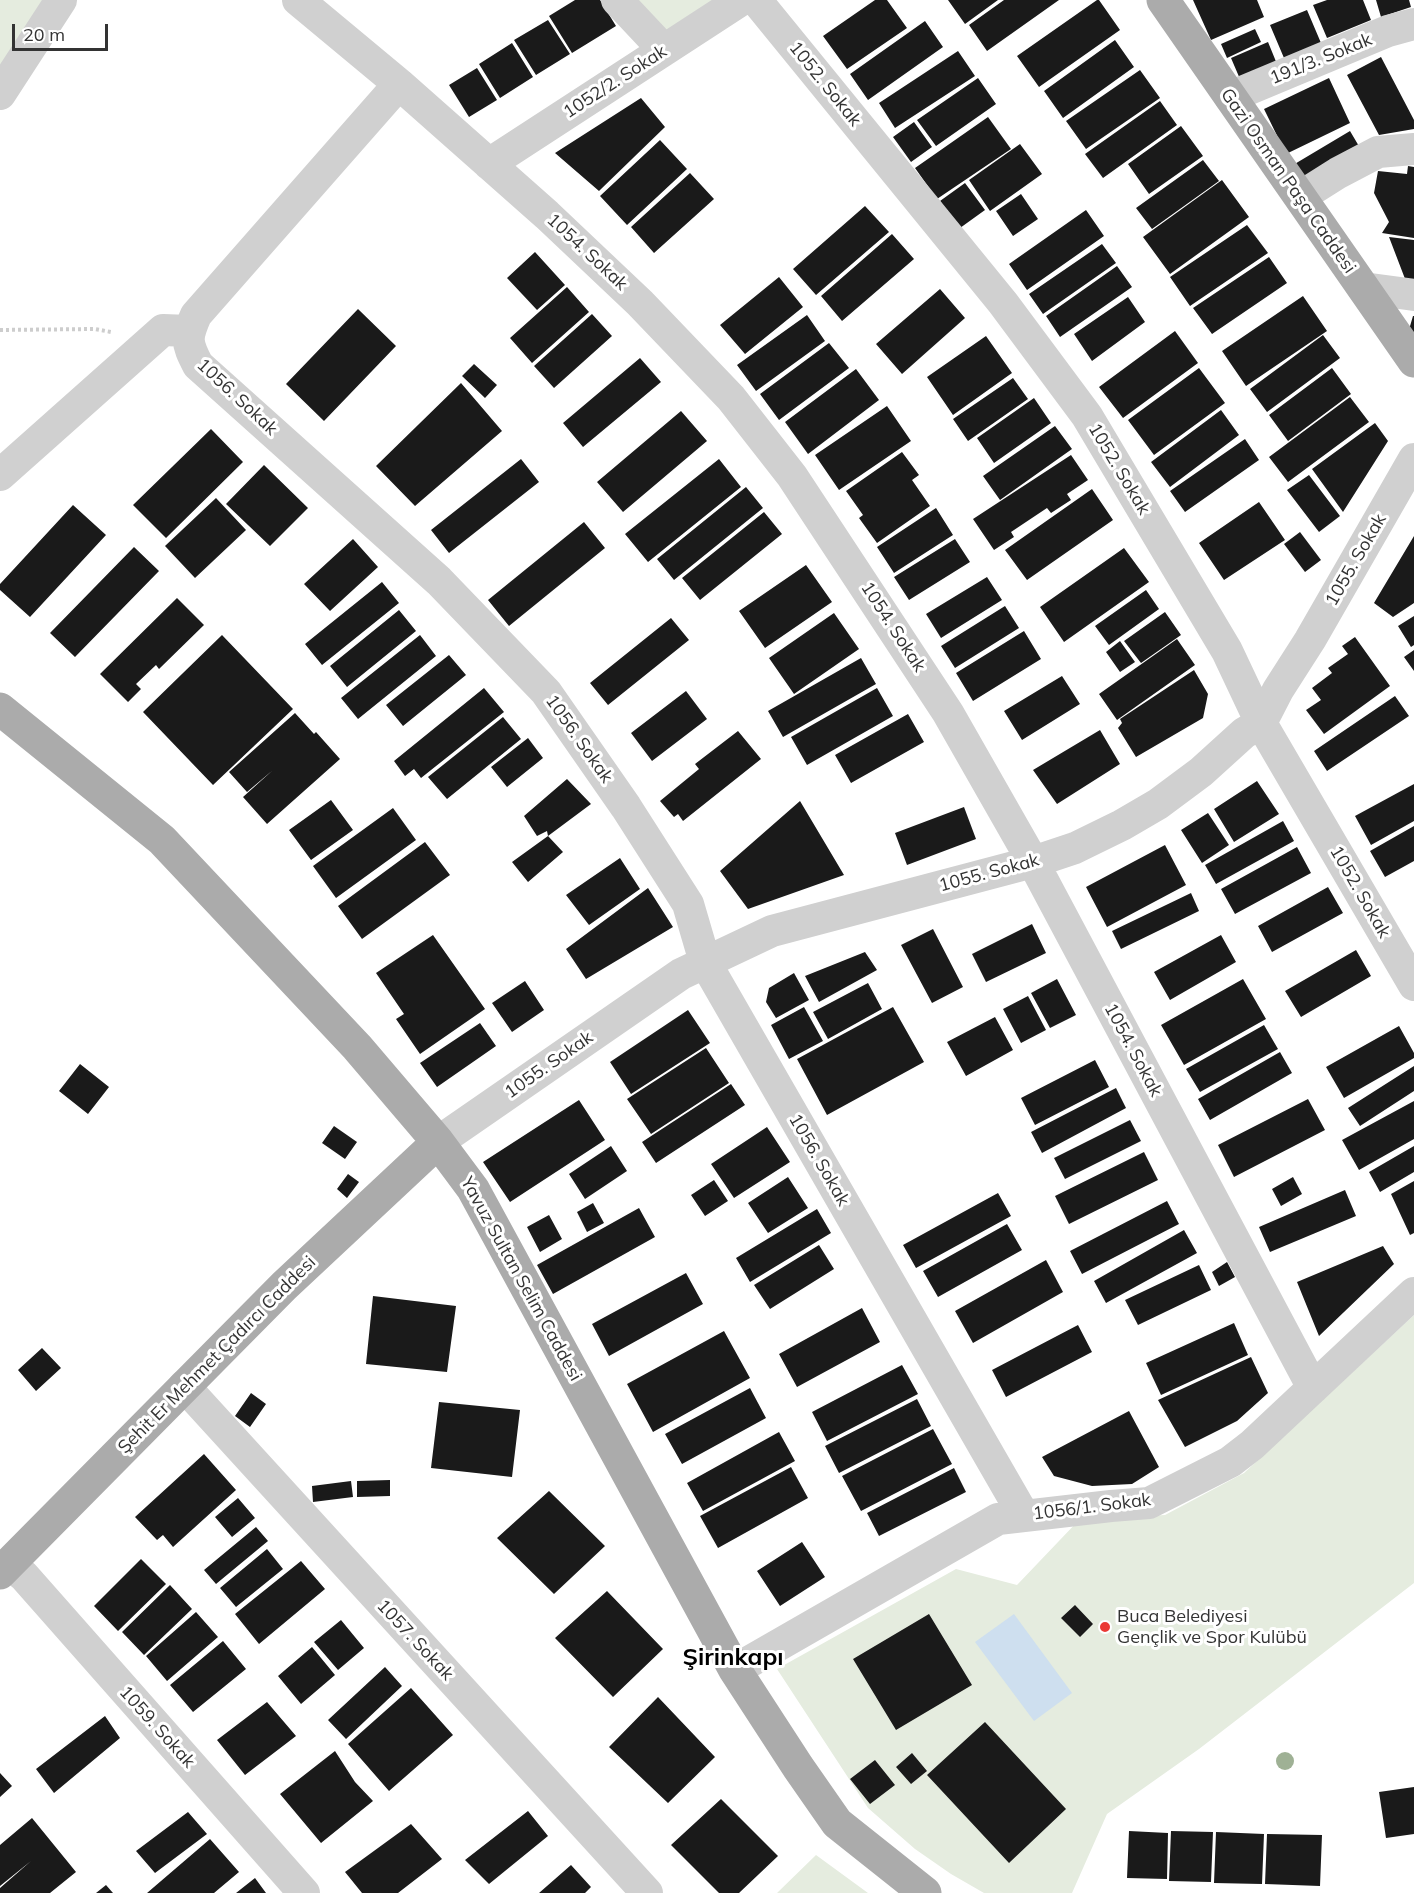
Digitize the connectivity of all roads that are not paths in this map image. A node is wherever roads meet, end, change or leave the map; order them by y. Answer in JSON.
{"nodes":[{"id":1,"x":61,"y":0,"type":"edge"},
{"id":2,"x":298,"y":0,"type":"edge"},
{"id":3,"x":617,"y":0,"type":"edge"},
{"id":4,"x":741,"y":0,"type":"edge"},
{"id":5,"x":756,"y":0,"type":"edge"},
{"id":6,"x":1163,"y":0,"type":"edge"},
{"id":7,"x":1414,"y":24,"type":"edge"},
{"id":8,"x":664,"y":50,"type":"junction"},
{"id":9,"x":399,"y":84,"type":"junction"},
{"id":10,"x":0,"y":94,"type":"edge"},
{"id":11,"x":1230,"y":97,"type":"junction"},
{"id":12,"x":1414,"y":149,"type":"edge"},
{"id":13,"x":489,"y":164,"type":"junction"},
{"id":14,"x":1300,"y":197,"type":"junction"},
{"id":15,"x":1363,"y":288,"type":"junction"},
{"id":16,"x":1414,"y":295,"type":"edge"},
{"id":17,"x":189,"y":331,"type":"junction"},
{"id":18,"x":1414,"y":361,"type":"edge"},
{"id":19,"x":1414,"y":459,"type":"edge"},
{"id":20,"x":0,"y":475,"type":"edge"},
{"id":21,"x":0,"y":709,"type":"edge"},
{"id":22,"x":1261,"y":723,"type":"junction"},
{"id":23,"x":1033,"y":862,"type":"junction"},
{"id":24,"x":705,"y":962,"type":"junction"},
{"id":25,"x":1414,"y":985,"type":"edge"},
{"id":26,"x":438,"y":1142,"type":"junction"},
{"id":27,"x":1414,"y":1293,"type":"edge"},
{"id":28,"x":184,"y":1386,"type":"junction"},
{"id":29,"x":1313,"y":1388,"type":"junction"},
{"id":30,"x":1024,"y":1516,"type":"junction"},
{"id":31,"x":4,"y":1568,"type":"edge"},
{"id":32,"x":735,"y":1670,"type":"junction"},
{"id":33,"x":304,"y":1893,"type":"edge"},
{"id":34,"x":647,"y":1893,"type":"edge"},
{"id":35,"x":925,"y":1893,"type":"edge"}],
"edges":[{"from":1,"to":10,"type":"street"},
{"from":2,"to":9,"type":"street","name":"1054. Sokak"},
{"from":3,"to":8,"type":"street"},
{"from":4,"to":8,"type":"street","name":"1052/2. Sokak"},
{"from":5,"to":22,"type":"street","name":"1052. Sokak"},
{"from":6,"to":11,"type":"main road","name":"Gazi Osman Paşa Caddesi"},
{"from":7,"to":11,"type":"street","name":"191/3. Sokak"},
{"from":8,"to":13,"type":"street","name":"1052/2. Sokak"},
{"from":9,"to":13,"type":"street","name":"1054. Sokak"},
{"from":9,"to":17,"type":"street"},
{"from":11,"to":14,"type":"main road","name":"Gazi Osman Paşa Caddesi"},
{"from":12,"to":14,"type":"street"},
{"from":13,"to":23,"type":"street","name":"1054. Sokak"},
{"from":14,"to":15,"type":"main road","name":"Gazi Osman Paşa Caddesi"},
{"from":15,"to":16,"type":"street"},
{"from":15,"to":18,"type":"main road","name":"Gazi Osman Paşa Caddesi"},
{"from":17,"to":20,"type":"street"},
{"from":17,"to":24,"type":"street","name":"1056. Sokak"},
{"from":19,"to":22,"type":"street","name":"1055. Sokak"},
{"from":21,"to":26,"type":"main road","name":"Yavuz Sultan Selim Caddesi"},
{"from":22,"to":23,"type":"street","name":"1055. Sokak"},
{"from":22,"to":25,"type":"street","name":"1052. Sokak"},
{"from":23,"to":24,"type":"street","name":"1055. Sokak"},
{"from":23,"to":29,"type":"street","name":"1054. Sokak"},
{"from":24,"to":26,"type":"street","name":"1055. Sokak"},
{"from":24,"to":30,"type":"street","name":"1056. Sokak"},
{"from":26,"to":28,"type":"main road","name":"Şehit Er Mehmet Çadırcı Caddesi"},
{"from":26,"to":32,"type":"main road","name":"Yavuz Sultan Selim Caddesi"},
{"from":27,"to":29,"type":"street","name":"1056/1. Sokak"},
{"from":28,"to":31,"type":"main road","name":"Şehit Er Mehmet Çadırcı Caddesi"},
{"from":28,"to":34,"type":"street","name":"1057. Sokak"},
{"from":29,"to":30,"type":"street","name":"1056/1. Sokak"},
{"from":30,"to":32,"type":"street","name":"1056/1. Sokak"},
{"from":31,"to":33,"type":"street","name":"1059. Sokak"},
{"from":32,"to":35,"type":"main road","name":"Yavuz Sultan Selim Caddesi"}]}
